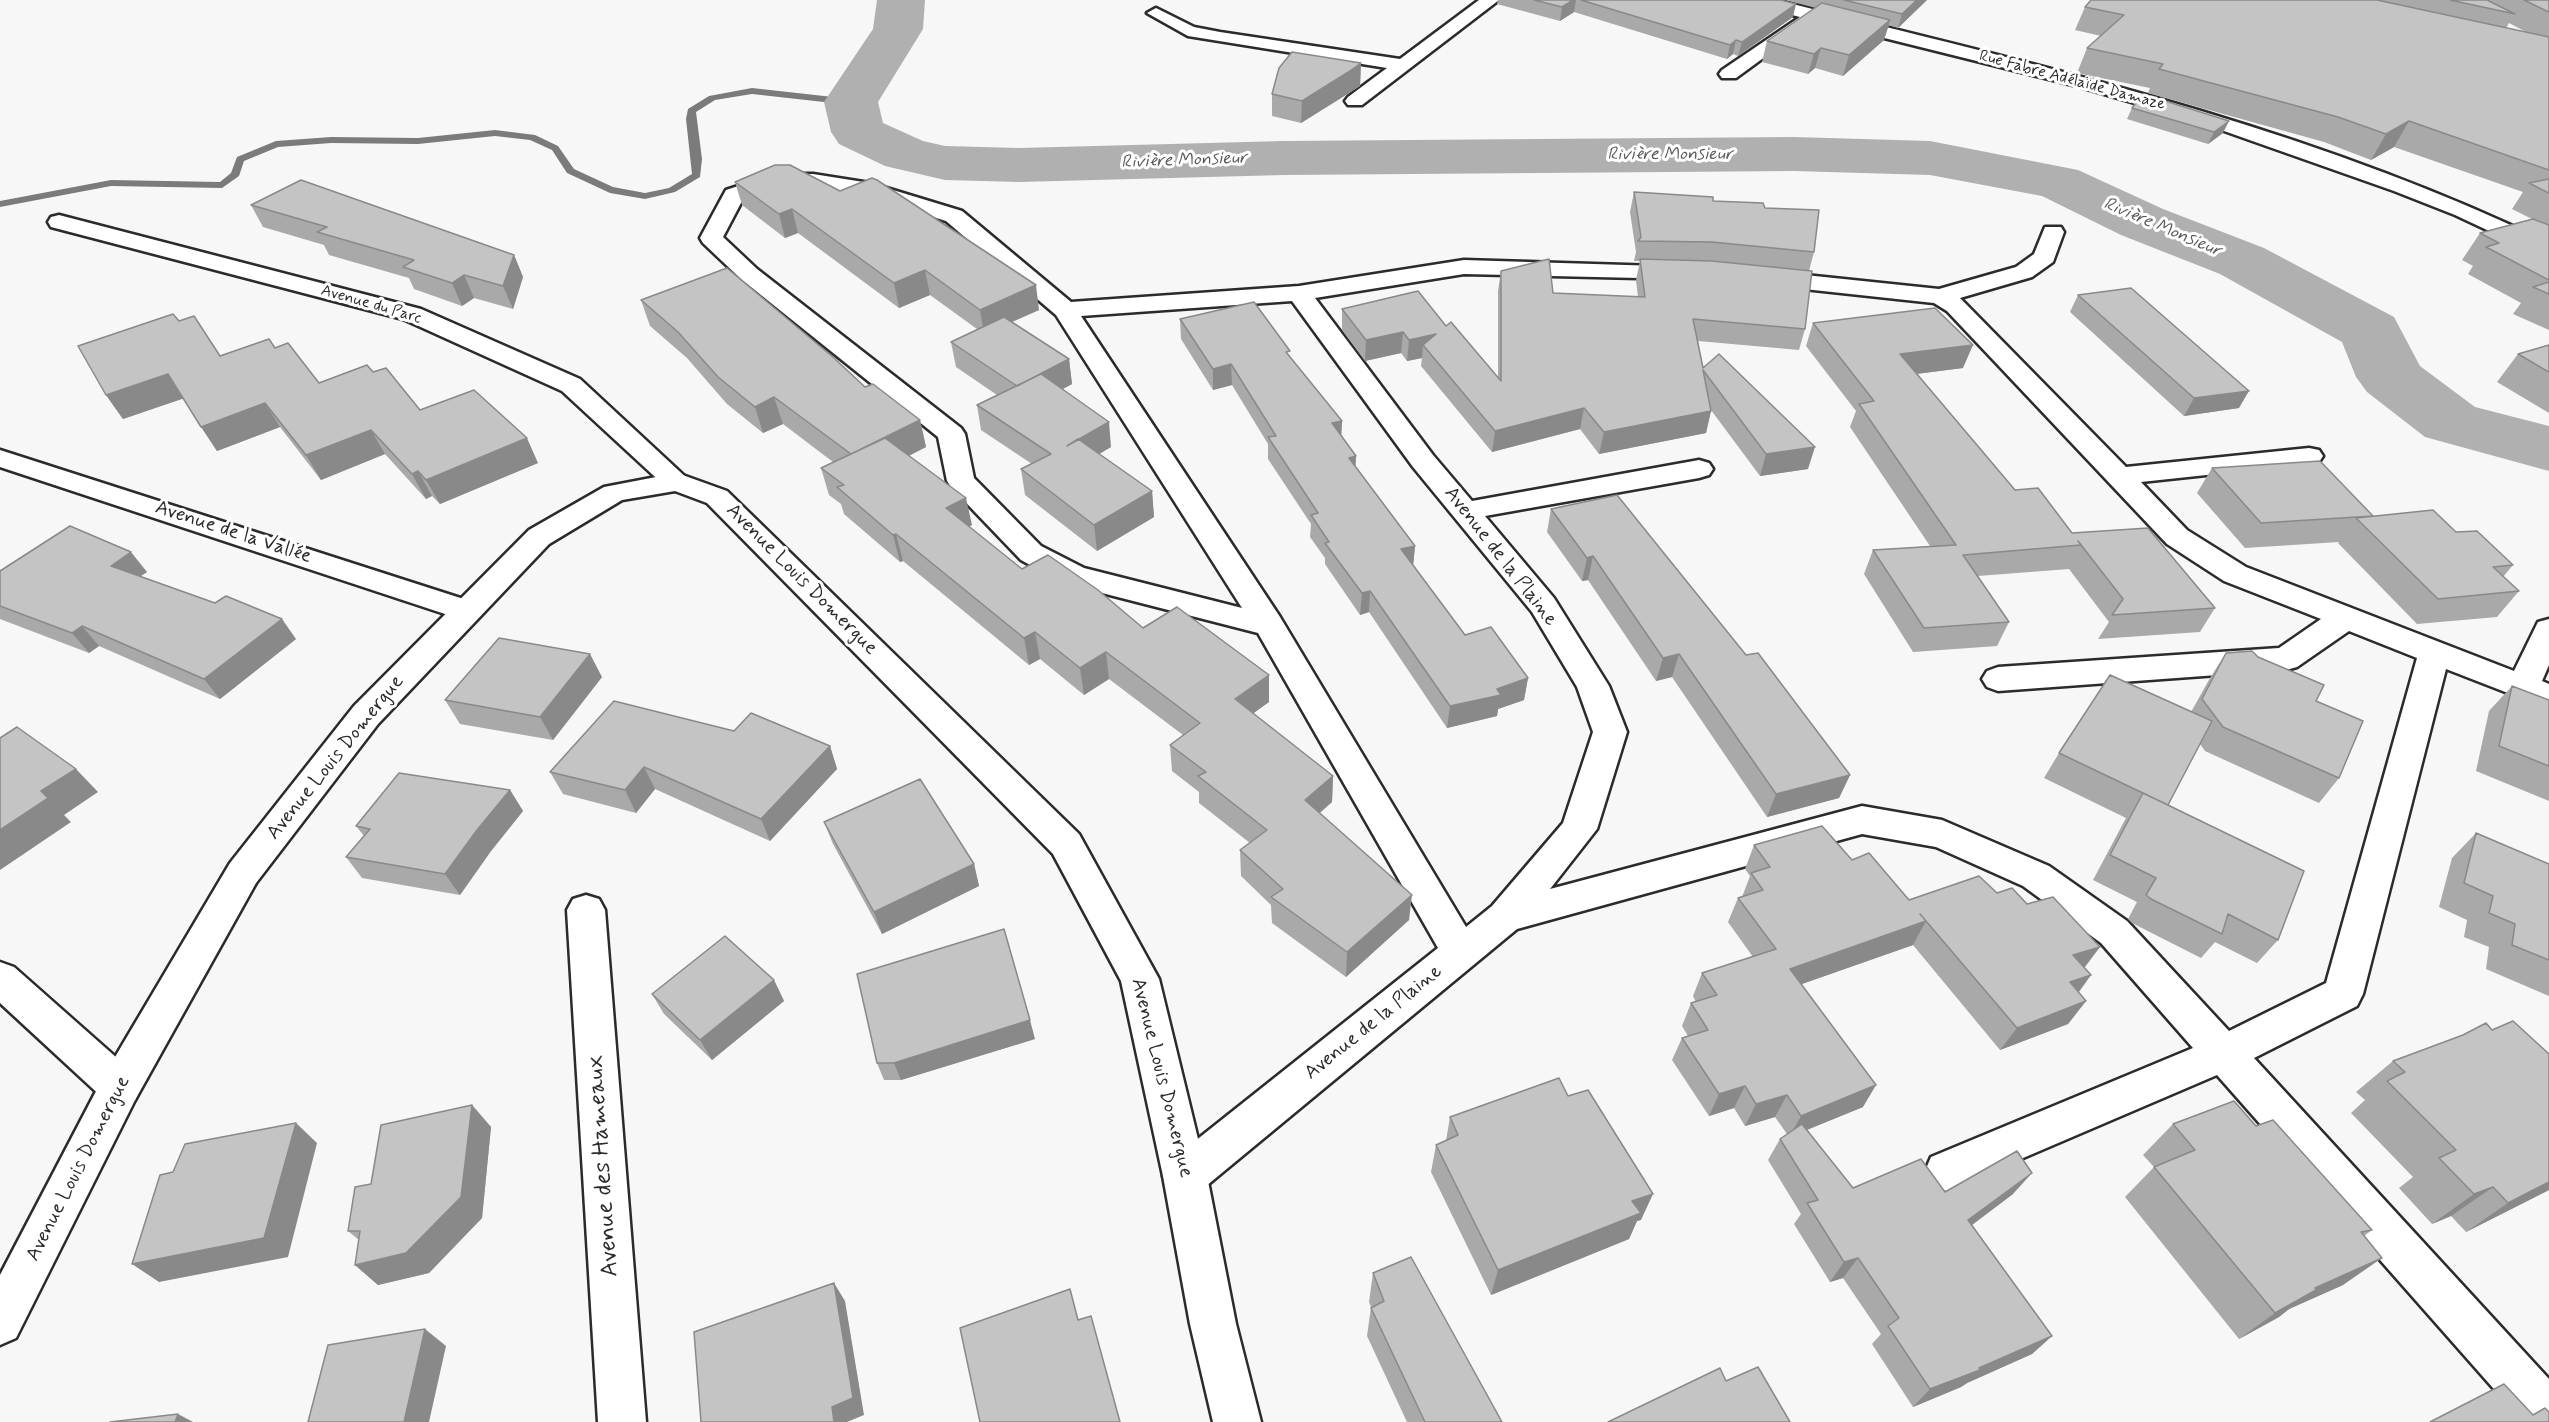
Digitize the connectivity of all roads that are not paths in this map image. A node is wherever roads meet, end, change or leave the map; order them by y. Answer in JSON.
{"nodes":[{"id":1,"x":1490,"y":0,"type":"edge"},
{"id":2,"x":1755,"y":0,"type":"edge"},
{"id":3,"x":1156,"y":13,"type":"dead end"},
{"id":4,"x":1813,"y":14,"type":"junction"},
{"id":5,"x":1404,"y":65,"type":"junction"},
{"id":6,"x":1729,"y":74,"type":"dead end"},
{"id":7,"x":1355,"y":100,"type":"dead end"},
{"id":8,"x":59,"y":222,"type":"dead end"},
{"id":9,"x":2052,"y":232,"type":"dead end"},
{"id":10,"x":2549,"y":252,"type":"edge"},
{"id":11,"x":1707,"y":272,"type":"edge"},
{"id":12,"x":1743,"y":276,"type":"edge"},
{"id":13,"x":1299,"y":293,"type":"junction"},
{"id":14,"x":1940,"y":296,"type":"junction"},
{"id":15,"x":1065,"y":310,"type":"junction"},
{"id":16,"x":2309,"y":456,"type":"dead end"},
{"id":17,"x":0,"y":458,"type":"edge"},
{"id":18,"x":1699,"y":469,"type":"dead end"},
{"id":19,"x":2119,"y":476,"type":"junction"},
{"id":20,"x":677,"y":482,"type":"junction"},
{"id":21,"x":1465,"y":511,"type":"junction"},
{"id":22,"x":465,"y":610,"type":"junction"},
{"id":23,"x":2345,"y":618,"type":"junction"},
{"id":24,"x":1269,"y":625,"type":"junction"},
{"id":25,"x":2549,"y":630,"type":"edge"},
{"id":26,"x":2434,"y":652,"type":"junction"},
{"id":27,"x":1998,"y":680,"type":"dead end"},
{"id":28,"x":2536,"y":692,"type":"edge"},
{"id":29,"x":586,"y":910,"type":"dead end"},
{"id":30,"x":1504,"y":917,"type":"junction"},
{"id":31,"x":1461,"y":953,"type":"junction"},
{"id":32,"x":0,"y":979,"type":"edge"},
{"id":33,"x":2223,"y":1054,"type":"junction"},
{"id":34,"x":120,"y":1087,"type":"junction"},
{"id":35,"x":1946,"y":1171,"type":"dead end"},
{"id":36,"x":1185,"y":1176,"type":"junction"},
{"id":37,"x":0,"y":1322,"type":"edge"},
{"id":38,"x":2549,"y":1415,"type":"edge"},
{"id":39,"x":622,"y":1422,"type":"edge"},
{"id":40,"x":1237,"y":1422,"type":"edge"}],
"edges":[{"from":1,"to":5,"type":"street"},
{"from":2,"to":4,"type":"street","name":"Rue Fabre Adélaïde Damaze"},
{"from":3,"to":5,"type":"street"},
{"from":4,"to":6,"type":"street"},
{"from":4,"to":10,"type":"street","name":"Rue Fabre Adélaïde Damaze"},
{"from":5,"to":7,"type":"street"},
{"from":8,"to":20,"type":"street","name":"Avenue du Parc"},
{"from":9,"to":14,"type":"street"},
{"from":11,"to":13,"type":"street"},
{"from":12,"to":14,"type":"street"},
{"from":13,"to":15,"type":"street"},
{"from":13,"to":21,"type":"street","name":"Avenue de la Plaine"},
{"from":14,"to":19,"type":"street"},
{"from":15,"to":24,"type":"street"},
{"from":15,"to":24,"type":"street"},
{"from":16,"to":19,"type":"street"},
{"from":17,"to":22,"type":"street","name":"Avenue de la Vallée"},
{"from":18,"to":21,"type":"street"},
{"from":19,"to":23,"type":"street"},
{"from":20,"to":22,"type":"street","name":"Avenue Louis Domergue"},
{"from":20,"to":36,"type":"street","name":"Avenue Louis Domergue"},
{"from":21,"to":30,"type":"street","name":"Avenue de la Plaine"},
{"from":22,"to":34,"type":"street","name":"Avenue Louis Domergue"},
{"from":23,"to":26,"type":"street"},
{"from":23,"to":27,"type":"street"},
{"from":24,"to":31,"type":"street"},
{"from":25,"to":28,"type":"street"},
{"from":26,"to":28,"type":"street"},
{"from":26,"to":33,"type":"street"},
{"from":29,"to":39,"type":"street","name":"Avenue des Hameaux"},
{"from":30,"to":31,"type":"street","name":"Avenue de la Plaine"},
{"from":30,"to":33,"type":"street"},
{"from":31,"to":36,"type":"street","name":"Avenue de la Plaine"},
{"from":32,"to":34,"type":"street"},
{"from":33,"to":35,"type":"street"},
{"from":33,"to":38,"type":"street"},
{"from":34,"to":37,"type":"street","name":"Avenue Louis Domergue"},
{"from":36,"to":40,"type":"street","name":"Avenue Louis Domergue"}]}
